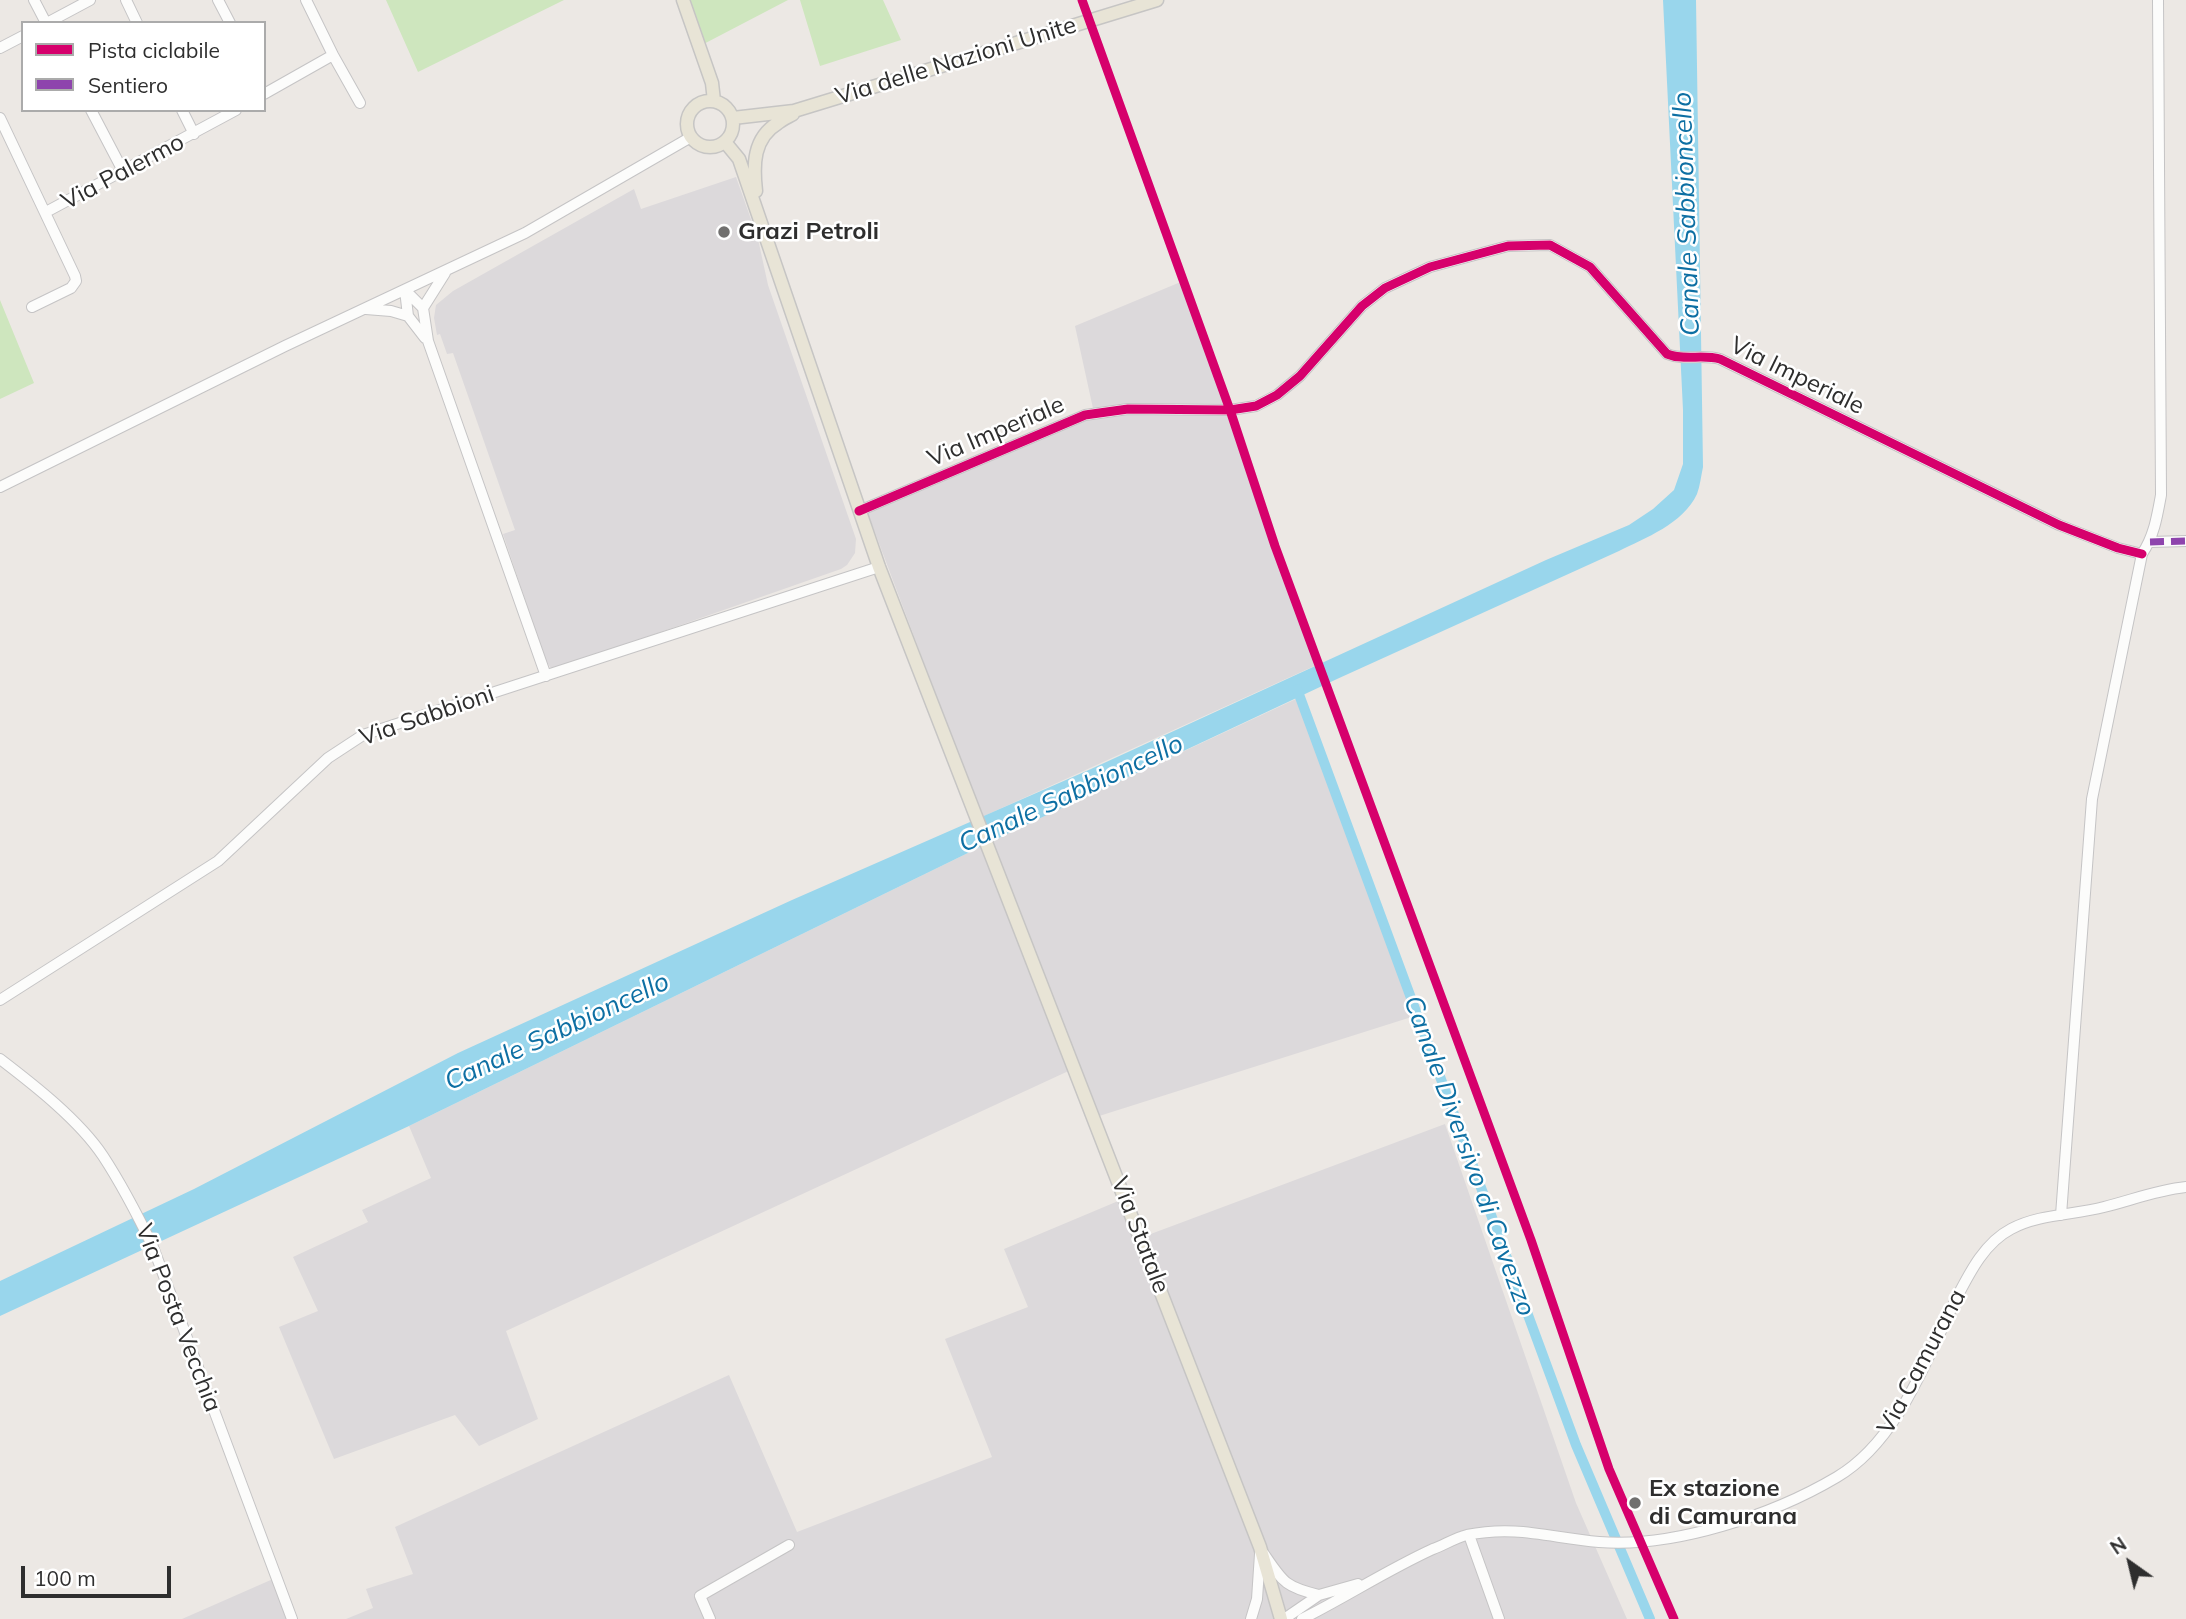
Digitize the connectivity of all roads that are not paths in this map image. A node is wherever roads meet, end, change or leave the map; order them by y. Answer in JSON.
{"nodes":[{"id":1,"x":34,"y":0,"type":"edge"},
{"id":2,"x":90,"y":0,"type":"edge"},
{"id":3,"x":126,"y":0,"type":"edge"},
{"id":4,"x":218,"y":0,"type":"edge"},
{"id":5,"x":306,"y":0,"type":"edge"},
{"id":6,"x":683,"y":0,"type":"edge"},
{"id":7,"x":1157,"y":0,"type":"edge"},
{"id":8,"x":2158,"y":0,"type":"edge"},
{"id":9,"x":46,"y":21,"type":"edge"},
{"id":10,"x":51,"y":21,"type":"edge"},
{"id":11,"x":137,"y":21,"type":"edge"},
{"id":12,"x":229,"y":21,"type":"edge"},
{"id":13,"x":21,"y":37,"type":"edge"},
{"id":14,"x":0,"y":48,"type":"edge"},
{"id":15,"x":333,"y":55,"type":"junction"},
{"id":16,"x":266,"y":90,"type":"edge"},
{"id":17,"x":714,"y":101,"type":"junction"},
{"id":18,"x":360,"y":103,"type":"dead end"},
{"id":19,"x":794,"y":111,"type":"junction"},
{"id":20,"x":93,"y":112,"type":"edge"},
{"id":21,"x":183,"y":112,"type":"edge"},
{"id":22,"x":232,"y":112,"type":"edge"},
{"id":23,"x":0,"y":118,"type":"edge"},
{"id":24,"x":733,"y":118,"type":"junction"},
{"id":25,"x":194,"y":134,"type":"junction"},
{"id":26,"x":691,"y":137,"type":"junction"},
{"id":27,"x":725,"y":142,"type":"junction"},
{"id":28,"x":123,"y":172,"type":"junction"},
{"id":29,"x":46,"y":212,"type":"junction"},
{"id":30,"x":760,"y":221,"type":"junction"},
{"id":31,"x":445,"y":272,"type":"junction"},
{"id":32,"x":405,"y":290,"type":"junction"},
{"id":33,"x":32,"y":307,"type":"dead end"},
{"id":34,"x":423,"y":307,"type":"junction"},
{"id":35,"x":365,"y":309,"type":"junction"},
{"id":36,"x":408,"y":316,"type":"junction"},
{"id":37,"x":428,"y":341,"type":"junction"},
{"id":38,"x":0,"y":487,"type":"edge"},
{"id":39,"x":859,"y":511,"type":"junction"},
{"id":40,"x":2186,"y":541,"type":"edge"},
{"id":41,"x":2150,"y":542,"type":"junction"},
{"id":42,"x":2142,"y":554,"type":"junction"},
{"id":43,"x":879,"y":567,"type":"junction"},
{"id":44,"x":546,"y":676,"type":"junction"},
{"id":45,"x":0,"y":1000,"type":"edge"},
{"id":46,"x":0,"y":1059,"type":"edge"},
{"id":47,"x":2186,"y":1187,"type":"edge"},
{"id":48,"x":2061,"y":1215,"type":"junction"},
{"id":49,"x":1469,"y":1535,"type":"junction"},
{"id":50,"x":789,"y":1545,"type":"dead end"},
{"id":51,"x":1260,"y":1547,"type":"junction"},
{"id":52,"x":1369,"y":1581,"type":"junction"},
{"id":53,"x":1320,"y":1595,"type":"junction"},
{"id":54,"x":1321,"y":1609,"type":"junction"},
{"id":55,"x":292,"y":1619,"type":"edge"},
{"id":56,"x":710,"y":1619,"type":"edge"},
{"id":57,"x":1251,"y":1619,"type":"edge"},
{"id":58,"x":1283,"y":1619,"type":"edge"},
{"id":59,"x":1302,"y":1619,"type":"edge"},
{"id":60,"x":1311,"y":1619,"type":"edge"},
{"id":61,"x":1499,"y":1619,"type":"edge"}],
"edges":[{"from":1,"to":9,"type":"street"},
{"from":2,"to":10,"type":"street"},
{"from":3,"to":11,"type":"street"},
{"from":4,"to":12,"type":"street"},
{"from":5,"to":15,"type":"street"},
{"from":6,"to":17,"type":"main road"},
{"from":7,"to":19,"type":"main road","name":"Via delle Nazioni Unite"},
{"from":8,"to":41,"type":"street"},
{"from":13,"to":14,"type":"street"},
{"from":15,"to":16,"type":"street"},
{"from":15,"to":18,"type":"street"},
{"from":17,"to":24,"type":"main road"},
{"from":17,"to":26,"type":"main road"},
{"from":19,"to":24,"type":"main road","name":"Via delle Nazioni Unite"},
{"from":19,"to":30,"type":"main road","name":"Via delle Nazioni Unite"},
{"from":20,"to":28,"type":"street"},
{"from":21,"to":25,"type":"street"},
{"from":22,"to":25,"type":"street","name":"Via Palermo"},
{"from":23,"to":29,"type":"street"},
{"from":24,"to":27,"type":"main road"},
{"from":25,"to":28,"type":"street","name":"Via Palermo"},
{"from":26,"to":27,"type":"main road"},
{"from":26,"to":31,"type":"street"},
{"from":27,"to":30,"type":"main road"},
{"from":28,"to":29,"type":"street","name":"Via Palermo"},
{"from":29,"to":33,"type":"street"},
{"from":30,"to":39,"type":"main road","name":"Via Statale"},
{"from":31,"to":32,"type":"street"},
{"from":31,"to":34,"type":"street"},
{"from":32,"to":34,"type":"street"},
{"from":32,"to":35,"type":"street"},
{"from":32,"to":36,"type":"street"},
{"from":34,"to":37,"type":"street"},
{"from":35,"to":36,"type":"street"},
{"from":35,"to":38,"type":"street"},
{"from":36,"to":37,"type":"street"},
{"from":37,"to":44,"type":"street"},
{"from":39,"to":42,"type":"street","name":"Via Imperiale"},
{"from":39,"to":43,"type":"main road","name":"Via Statale"},
{"from":40,"to":41,"type":"street"},
{"from":41,"to":42,"type":"street"},
{"from":42,"to":48,"type":"street"},
{"from":43,"to":44,"type":"street","name":"Via Sabbioni"},
{"from":43,"to":51,"type":"main road","name":"Via Statale"},
{"from":44,"to":45,"type":"street","name":"Via Sabbioni"},
{"from":46,"to":55,"type":"street","name":"Via Posta Vecchia"},
{"from":47,"to":48,"type":"street","name":"Via Camurana"},
{"from":48,"to":49,"type":"street","name":"Via Camurana"},
{"from":49,"to":52,"type":"street","name":"Via Camurana"},
{"from":49,"to":61,"type":"street"},
{"from":50,"to":56,"type":"street"},
{"from":51,"to":53,"type":"street"},
{"from":51,"to":57,"type":"street"},
{"from":51,"to":58,"type":"main road","name":"Via Statale"},
{"from":52,"to":53,"type":"street","name":"Via Camurana"},
{"from":52,"to":54,"type":"street","name":"Via Camurana"},
{"from":53,"to":58,"type":"street","name":"Via Camurana"},
{"from":54,"to":59,"type":"street","name":"Via Camurana"},
{"from":54,"to":60,"type":"street"}]}
